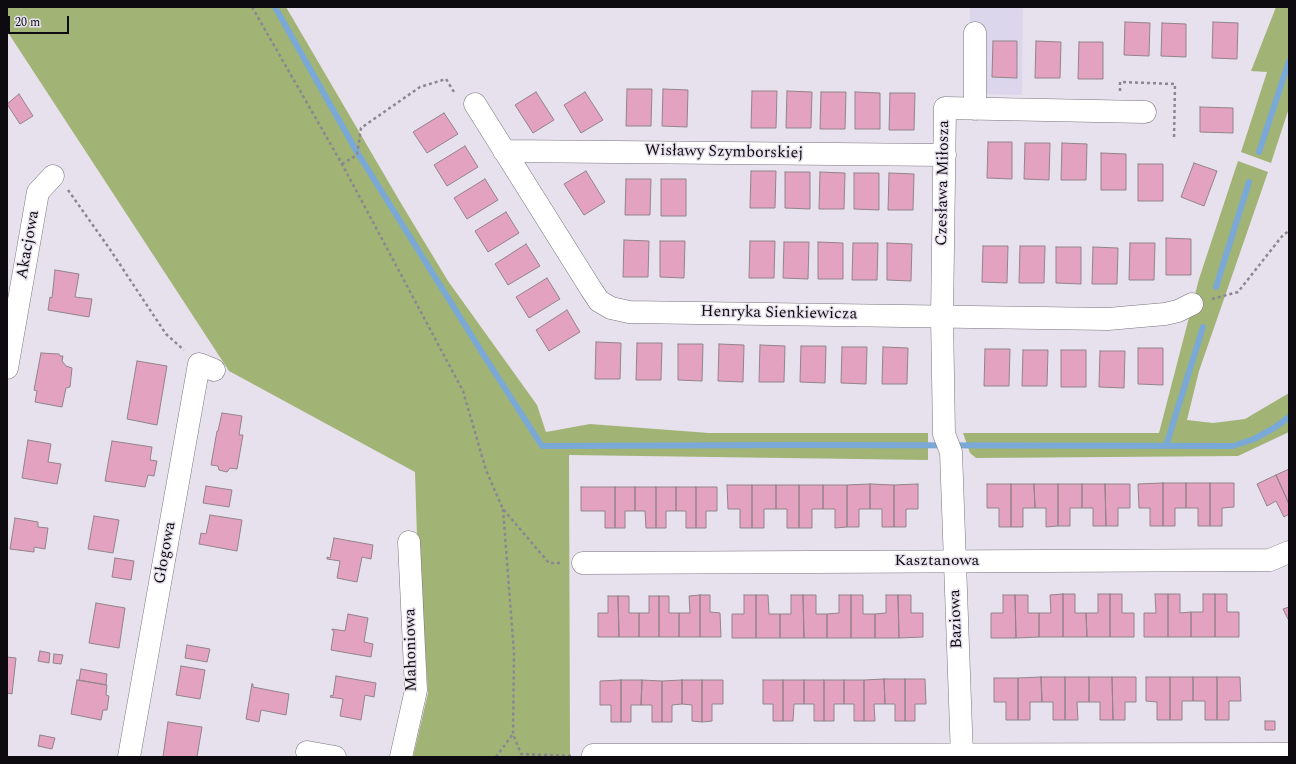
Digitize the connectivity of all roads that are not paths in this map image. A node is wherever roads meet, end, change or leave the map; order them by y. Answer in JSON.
{"nodes":[{"id":1,"x":975,"y":33,"type":"dead end"},
{"id":2,"x":475,"y":104,"type":"dead end"},
{"id":3,"x":975,"y":109,"type":"junction"},
{"id":4,"x":1145,"y":112,"type":"dead end"},
{"id":5,"x":504,"y":150,"type":"junction"},
{"id":6,"x":945,"y":155,"type":"junction"},
{"id":7,"x":53,"y":176,"type":"road end"},
{"id":8,"x":1192,"y":304,"type":"road end"},
{"id":9,"x":942,"y":317,"type":"junction"},
{"id":10,"x":207,"y":367,"type":"road end"},
{"id":11,"x":7,"y":368,"type":"edge"},
{"id":12,"x":947,"y":443,"type":"joint"},
{"id":13,"x":409,"y":542,"type":"dead end"},
{"id":14,"x":1289,"y":552,"type":"edge"},
{"id":15,"x":954,"y":562,"type":"junction"},
{"id":16,"x":574,"y":563,"type":"road end"},
{"id":17,"x":307,"y":752,"type":"dead end"},
{"id":18,"x":1289,"y":754,"type":"edge"},
{"id":19,"x":584,"y":755,"type":"road end"},
{"id":20,"x":962,"y":756,"type":"edge"},
{"id":21,"x":129,"y":757,"type":"edge"},
{"id":22,"x":334,"y":757,"type":"edge"},
{"id":23,"x":401,"y":757,"type":"edge"}],
"edges":[{"from":1,"to":3,"type":"street"},
{"from":2,"to":5,"type":"street","name":"Henryka Sienkiewicza"},
{"from":3,"to":4,"type":"street","name":"Czesława Miłosza"},
{"from":3,"to":6,"type":"street","name":"Czesława Miłosza"},
{"from":5,"to":6,"type":"street","name":"Wisławy Szymborskiej"},
{"from":5,"to":9,"type":"street","name":"Henryka Sienkiewicza"},
{"from":6,"to":9,"type":"street","name":"Czesława Miłosza"},
{"from":7,"to":11,"type":"street","name":"Akacjowa"},
{"from":8,"to":9,"type":"street","name":"Henryka Sienkiewicza"},
{"from":9,"to":12,"type":"street","name":"Czesława Miłosza"},
{"from":10,"to":21,"type":"street","name":"Głogowa"},
{"from":12,"to":15,"type":"street","name":"Baziowa"},
{"from":13,"to":23,"type":"street","name":"Mahoniowa"},
{"from":14,"to":15,"type":"street","name":"Kasztanowa"},
{"from":15,"to":16,"type":"street","name":"Kasztanowa"},
{"from":15,"to":20,"type":"street","name":"Baziowa"},
{"from":17,"to":22,"type":"street"},
{"from":18,"to":20,"type":"street"},
{"from":19,"to":20,"type":"street"}]}
